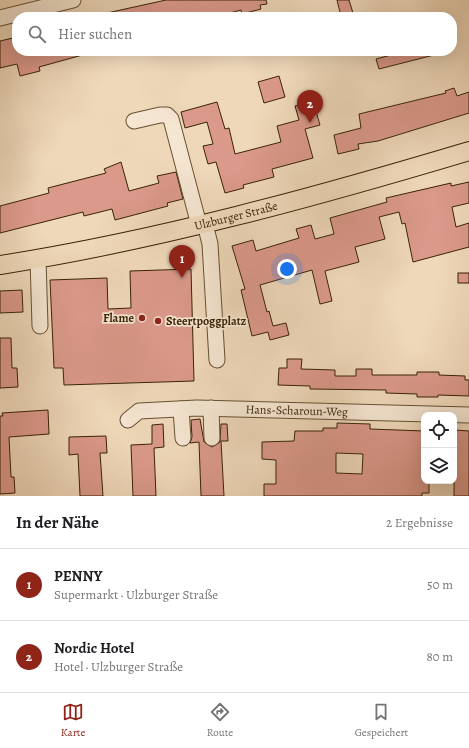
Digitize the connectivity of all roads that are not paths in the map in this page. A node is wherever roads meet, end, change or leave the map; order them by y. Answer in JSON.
{"nodes":[{"id":1,"x":73,"y":0,"type":"edge"},
{"id":2,"x":24,"y":12,"type":"edge"},
{"id":3,"x":12,"y":15,"type":"edge"},
{"id":4,"x":0,"y":18,"type":"edge"},
{"id":5,"x":134,"y":121,"type":"dead end"},
{"id":6,"x":469,"y":151,"type":"edge"},
{"id":7,"x":202,"y":225,"type":"junction"},
{"id":8,"x":38,"y":259,"type":"junction"},
{"id":9,"x":0,"y":266,"type":"edge"},
{"id":10,"x":40,"y":326,"type":"dead end"},
{"id":11,"x":217,"y":360,"type":"dead end"},
{"id":12,"x":211,"y":408,"type":"junction"},
{"id":13,"x":181,"y":409,"type":"junction"},
{"id":14,"x":469,"y":415,"type":"edge"},
{"id":15,"x":128,"y":420,"type":"dead end"},
{"id":16,"x":182,"y":438,"type":"dead end"},
{"id":17,"x":212,"y":438,"type":"dead end"}],
"edges":[{"from":1,"to":2,"type":"street"},
{"from":3,"to":4,"type":"street"},
{"from":5,"to":7,"type":"street"},
{"from":6,"to":7,"type":"main road","name":"Ulzburger Straße"},
{"from":7,"to":8,"type":"main road","name":"Ulzburger Straße"},
{"from":7,"to":11,"type":"street"},
{"from":8,"to":9,"type":"main road","name":"Ulzburger Straße"},
{"from":8,"to":10,"type":"street"},
{"from":12,"to":13,"type":"street","name":"Hans-Scharoun-Weg"},
{"from":12,"to":14,"type":"street","name":"Hans-Scharoun-Weg"},
{"from":12,"to":17,"type":"street"},
{"from":13,"to":15,"type":"street","name":"Hans-Scharoun-Weg"},
{"from":13,"to":16,"type":"street"}]}
